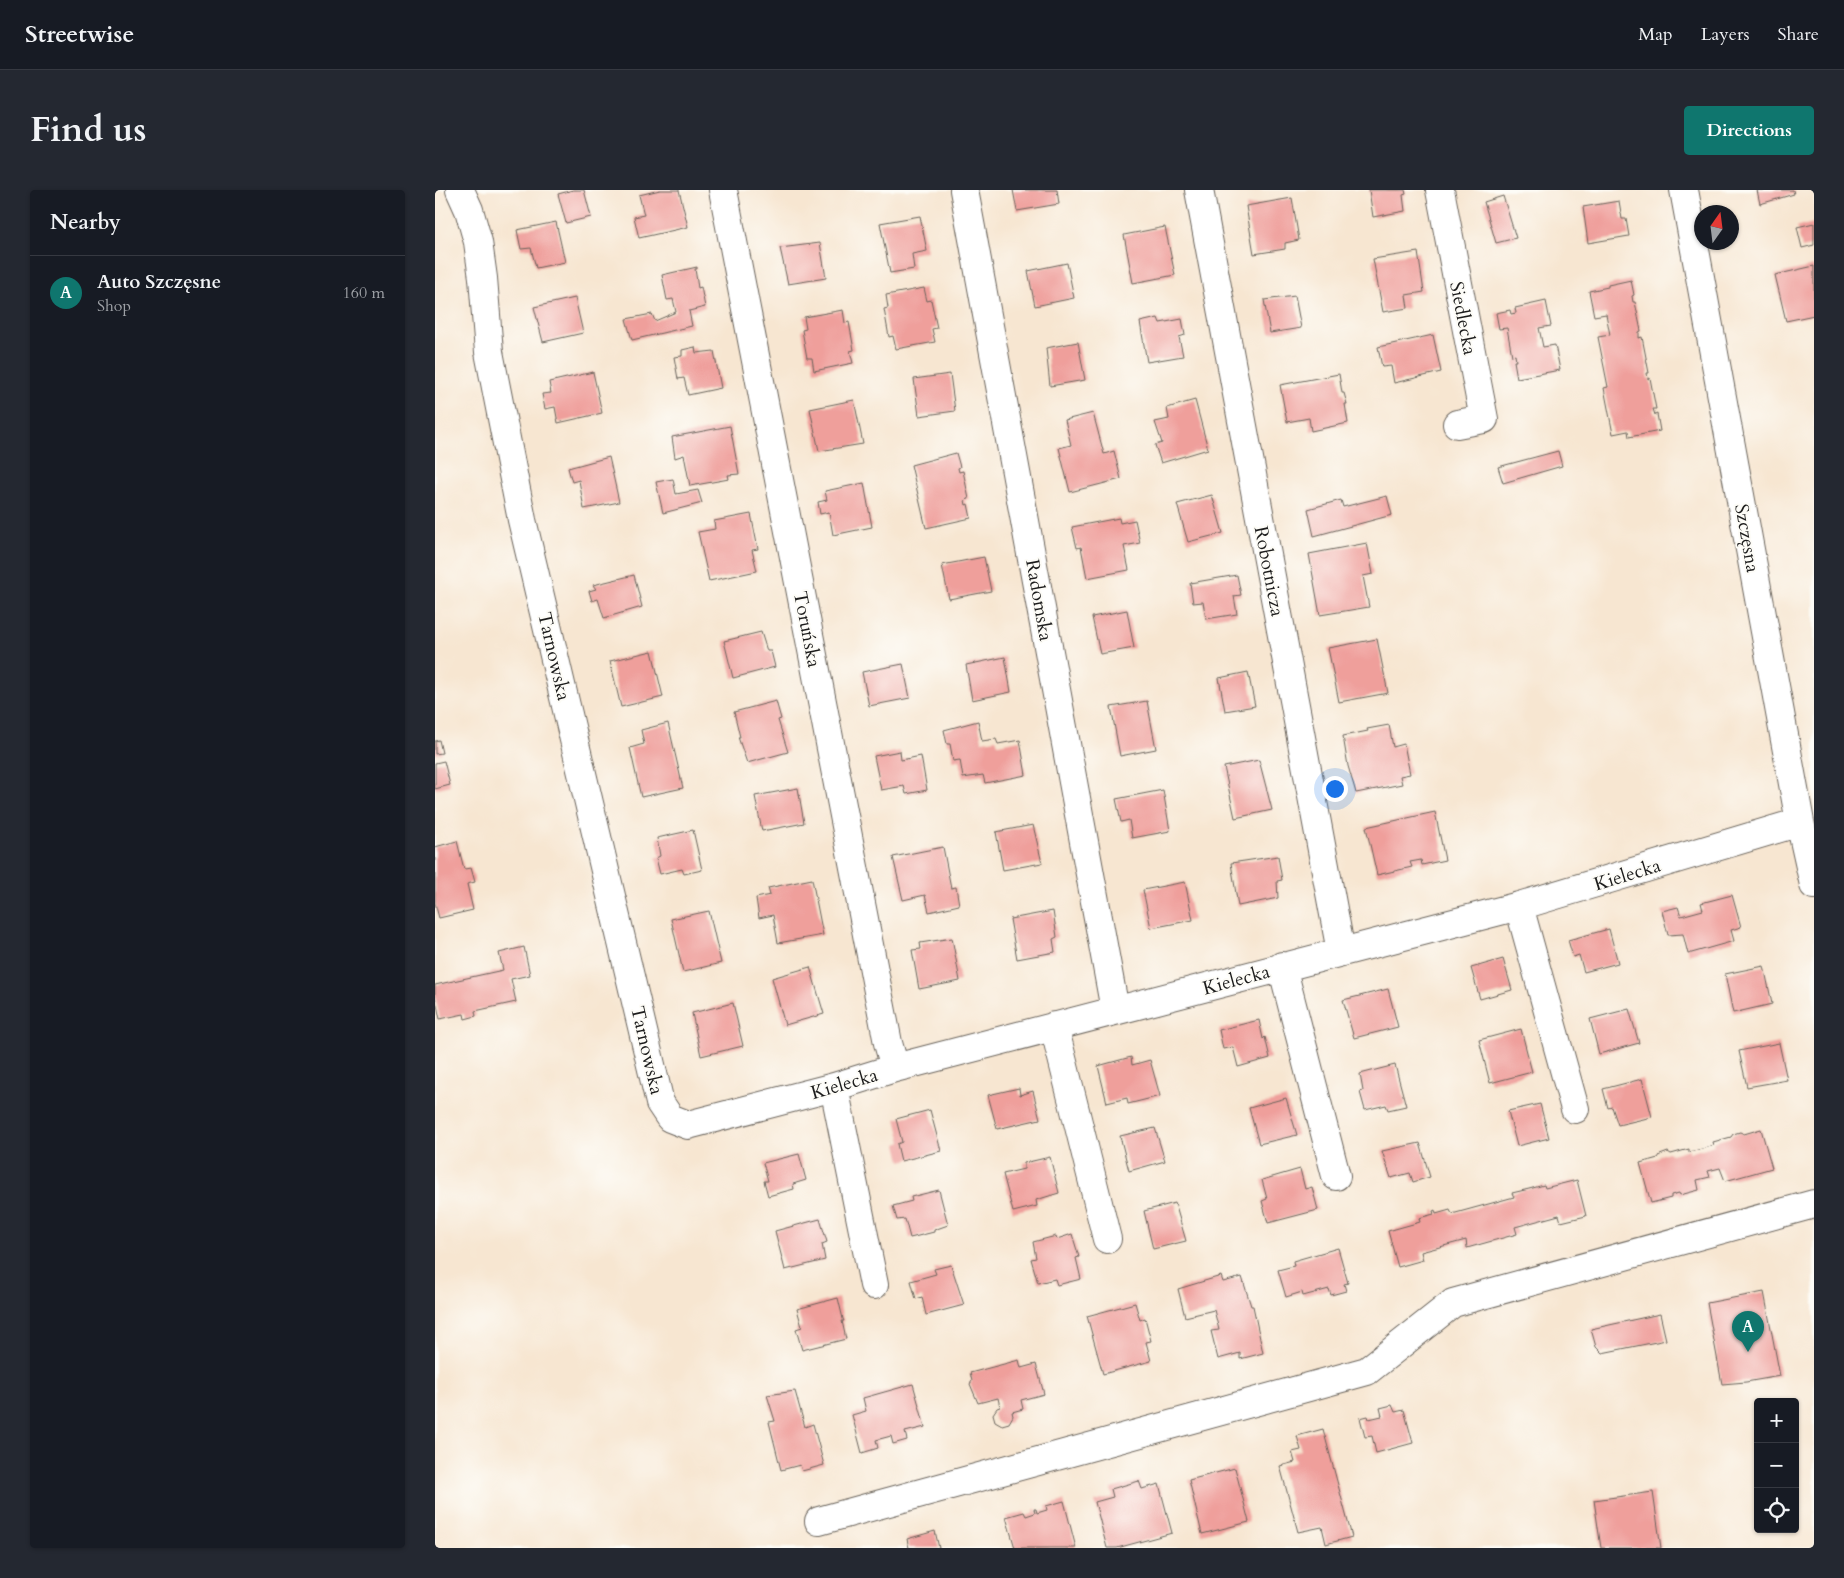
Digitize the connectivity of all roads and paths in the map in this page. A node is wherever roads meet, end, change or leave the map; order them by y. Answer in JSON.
{"nodes":[{"id":1,"x":460,"y":190,"type":"edge"},
{"id":2,"x":723,"y":190,"type":"edge"},
{"id":3,"x":964,"y":190,"type":"edge"},
{"id":4,"x":1199,"y":190,"type":"edge"},
{"id":5,"x":1440,"y":190,"type":"edge"},
{"id":6,"x":1684,"y":190,"type":"edge"},
{"id":7,"x":1457,"y":424,"type":"dead end"},
{"id":8,"x":1801,"y":822,"type":"junction"},
{"id":9,"x":1814,"y":885,"type":"edge"},
{"id":10,"x":1519,"y":906,"type":"junction"},
{"id":11,"x":1341,"y":952,"type":"junction"},
{"id":12,"x":1282,"y":966,"type":"junction"},
{"id":13,"x":1115,"y":1010,"type":"junction"},
{"id":14,"x":1054,"y":1026,"type":"junction"},
{"id":15,"x":895,"y":1068,"type":"junction"},
{"id":16,"x":834,"y":1087,"type":"junction"},
{"id":17,"x":1575,"y":1109,"type":"dead end"},
{"id":18,"x":670,"y":1118,"type":"joint"},
{"id":19,"x":1336,"y":1176,"type":"dead end"},
{"id":20,"x":1814,"y":1204,"type":"edge"},
{"id":21,"x":1107,"y":1238,"type":"dead end"},
{"id":22,"x":875,"y":1285,"type":"dead end"},
{"id":23,"x":819,"y":1521,"type":"dead end"}],
"edges":[{"from":1,"to":18,"type":"street","name":"Tarnowska"},
{"from":2,"to":15,"type":"street","name":"Toruńska"},
{"from":3,"to":13,"type":"street","name":"Radomska"},
{"from":4,"to":11,"type":"street","name":"Robotnicza"},
{"from":5,"to":7,"type":"street","name":"Siedlecka"},
{"from":6,"to":8,"type":"street","name":"Szczęsna"},
{"from":8,"to":9,"type":"street","name":"Szczęsna"},
{"from":8,"to":10,"type":"street","name":"Kielecka"},
{"from":10,"to":11,"type":"street","name":"Kielecka"},
{"from":10,"to":17,"type":"street"},
{"from":11,"to":12,"type":"street","name":"Kielecka"},
{"from":12,"to":13,"type":"street","name":"Kielecka"},
{"from":12,"to":19,"type":"street"},
{"from":13,"to":14,"type":"street","name":"Kielecka"},
{"from":14,"to":15,"type":"street","name":"Kielecka"},
{"from":14,"to":21,"type":"street"},
{"from":15,"to":16,"type":"street","name":"Kielecka"},
{"from":16,"to":18,"type":"street","name":"Kielecka"},
{"from":16,"to":22,"type":"street"},
{"from":20,"to":23,"type":"street"}]}
